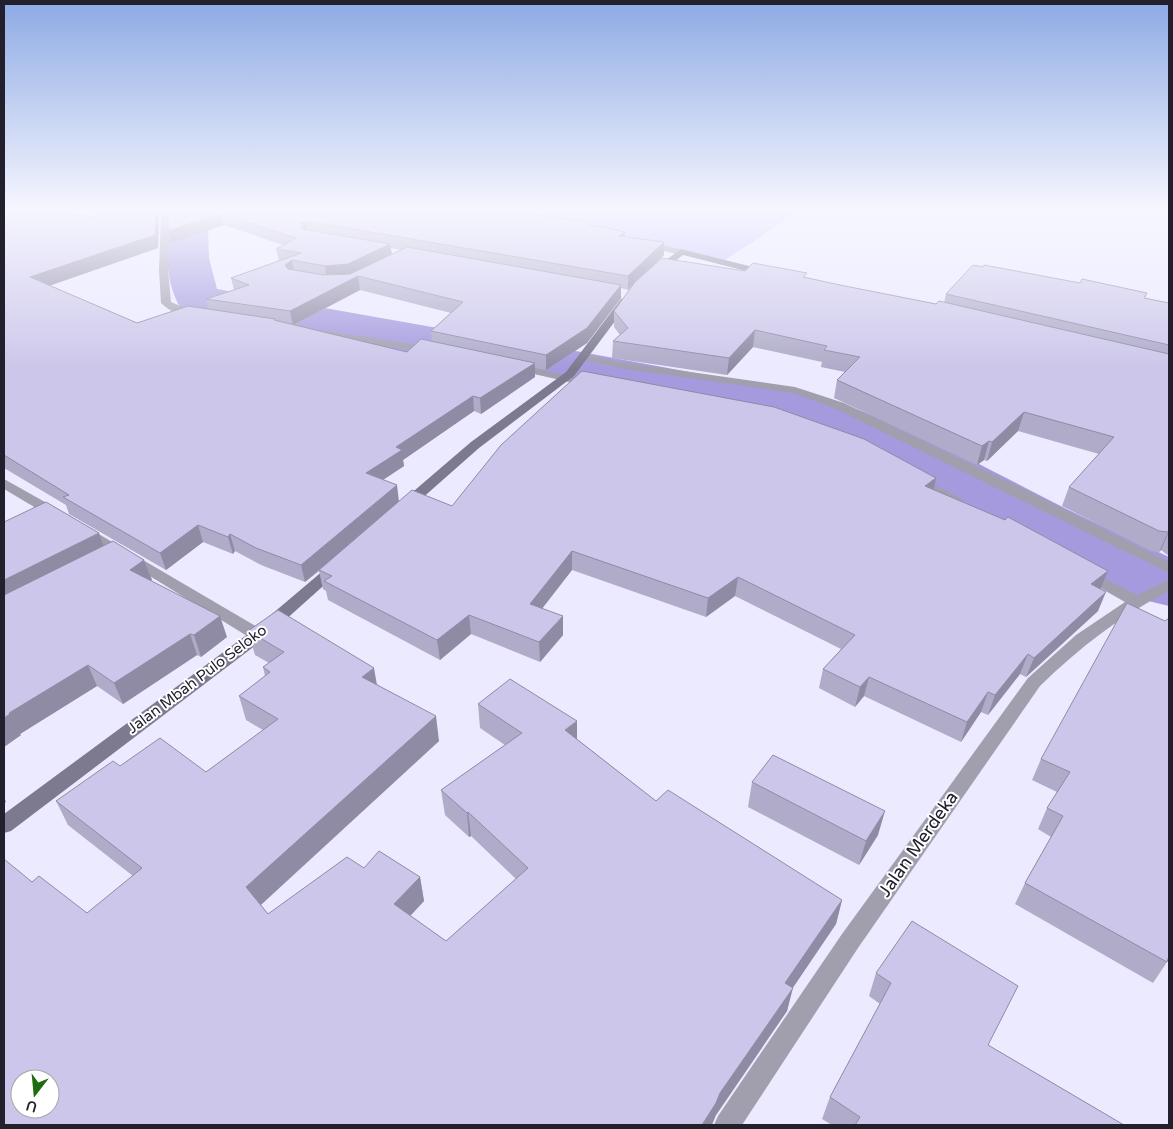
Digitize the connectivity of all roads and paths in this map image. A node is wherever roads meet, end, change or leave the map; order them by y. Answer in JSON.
{"nodes":[{"id":1,"x":164,"y":264,"type":"edge"},
{"id":2,"x":667,"y":264,"type":"edge"},
{"id":3,"x":728,"y":264,"type":"edge"},
{"id":4,"x":774,"y":275,"type":"edge"},
{"id":5,"x":643,"y":283,"type":"edge"},
{"id":6,"x":625,"y":294,"type":"edge"},
{"id":7,"x":208,"y":318,"type":"edge"},
{"id":8,"x":311,"y":332,"type":"edge"},
{"id":9,"x":445,"y":352,"type":"edge"},
{"id":10,"x":501,"y":364,"type":"edge"},
{"id":11,"x":574,"y":368,"type":"junction"},
{"id":12,"x":605,"y":387,"type":"edge"},
{"id":13,"x":900,"y":471,"type":"edge"},
{"id":14,"x":4,"y":483,"type":"edge"},
{"id":15,"x":969,"y":509,"type":"edge"},
{"id":16,"x":393,"y":516,"type":"edge"},
{"id":17,"x":122,"y":552,"type":"junction"},
{"id":18,"x":349,"y":555,"type":"edge"},
{"id":19,"x":106,"y":561,"type":"edge"},
{"id":20,"x":1169,"y":568,"type":"edge"},
{"id":21,"x":1078,"y":570,"type":"edge"},
{"id":22,"x":1169,"y":585,"type":"edge"},
{"id":23,"x":1140,"y":599,"type":"junction"},
{"id":24,"x":258,"y":635,"type":"junction"},
{"id":25,"x":4,"y":825,"type":"edge"},
{"id":26,"x":727,"y":1125,"type":"edge"}],
"edges":[{"from":1,"to":7,"type":"street"},
{"from":2,"to":5,"type":"street"},
{"from":3,"to":4,"type":"street"},
{"from":6,"to":11,"type":"street"},
{"from":8,"to":9,"type":"street"},
{"from":10,"to":11,"type":"street"},
{"from":11,"to":12,"type":"street"},
{"from":11,"to":16,"type":"street"},
{"from":11,"to":20,"type":"street"},
{"from":13,"to":15,"type":"street"},
{"from":14,"to":17,"type":"street"},
{"from":17,"to":19,"type":"street"},
{"from":17,"to":24,"type":"street"},
{"from":18,"to":24,"type":"street","name":"Jalan Mbah Pulo Seloko"},
{"from":21,"to":23,"type":"street"},
{"from":22,"to":23,"type":"street","name":"Jalan Merdeka"},
{"from":23,"to":26,"type":"street","name":"Jalan Merdeka"},
{"from":24,"to":25,"type":"street","name":"Jalan Mbah Pulo Seloko"}]}
